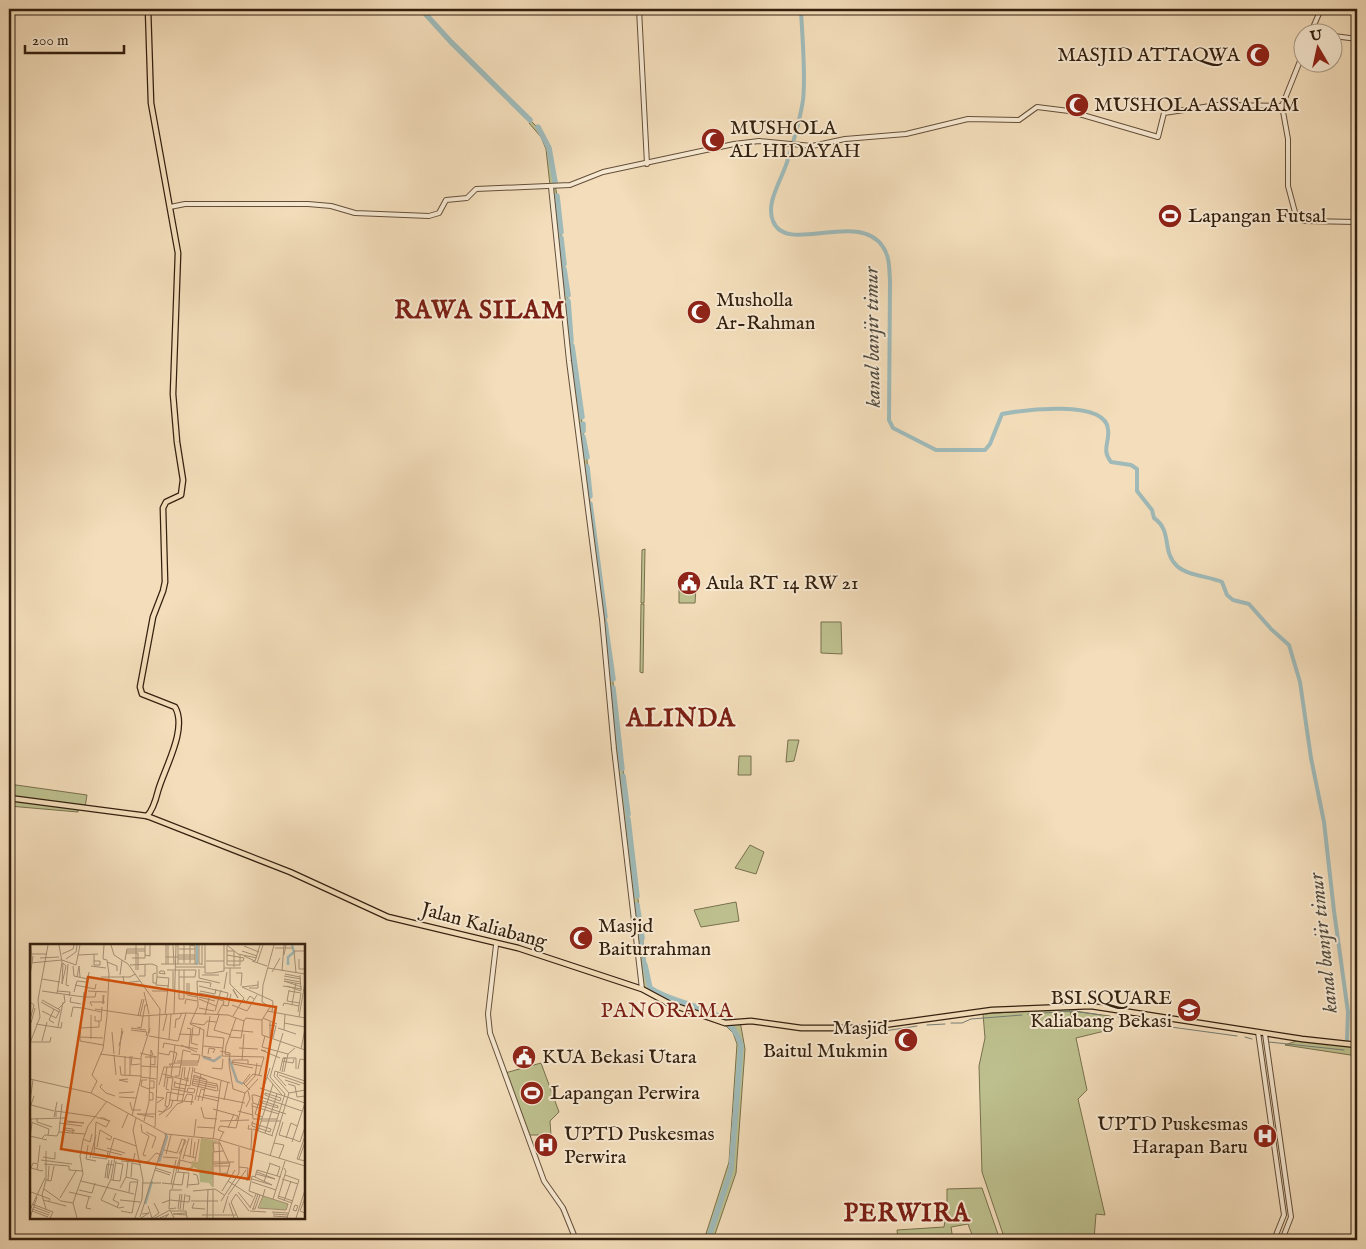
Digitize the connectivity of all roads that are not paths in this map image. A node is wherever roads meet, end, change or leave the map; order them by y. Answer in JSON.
{"nodes":[{"id":1,"x":148,"y":9,"type":"edge"},
{"id":2,"x":639,"y":9,"type":"edge"},
{"id":3,"x":1321,"y":9,"type":"edge"},
{"id":4,"x":1315,"y":22,"type":"edge"},
{"id":5,"x":1344,"y":38,"type":"edge"},
{"id":6,"x":1357,"y":40,"type":"edge"},
{"id":7,"x":1296,"y":72,"type":"edge"},
{"id":8,"x":1282,"y":106,"type":"junction"},
{"id":9,"x":648,"y":164,"type":"junction"},
{"id":10,"x":554,"y":187,"type":"junction"},
{"id":11,"x":170,"y":207,"type":"junction"},
{"id":12,"x":1357,"y":222,"type":"edge"},
{"id":13,"x":9,"y":798,"type":"edge"},
{"id":14,"x":148,"y":816,"type":"junction"},
{"id":15,"x":496,"y":945,"type":"junction"},
{"id":16,"x":642,"y":990,"type":"junction"},
{"id":17,"x":1259,"y":1037,"type":"junction"},
{"id":18,"x":1265,"y":1038,"type":"junction"},
{"id":19,"x":1357,"y":1045,"type":"edge"},
{"id":20,"x":1276,"y":1130,"type":"junction"},
{"id":21,"x":1287,"y":1218,"type":"junction"},
{"id":22,"x":576,"y":1240,"type":"edge"},
{"id":23,"x":1274,"y":1240,"type":"edge"},
{"id":24,"x":1282,"y":1240,"type":"edge"}],
"edges":[{"from":1,"to":11,"type":"main road"},
{"from":2,"to":9,"type":"street"},
{"from":3,"to":4,"type":"street"},
{"from":5,"to":6,"type":"street"},
{"from":7,"to":8,"type":"street"},
{"from":8,"to":9,"type":"street"},
{"from":8,"to":12,"type":"street"},
{"from":9,"to":10,"type":"street"},
{"from":10,"to":11,"type":"street"},
{"from":10,"to":16,"type":"street"},
{"from":11,"to":14,"type":"main road"},
{"from":13,"to":14,"type":"main road","name":"Jalan Kaliabang"},
{"from":14,"to":15,"type":"main road","name":"Jalan Kaliabang"},
{"from":15,"to":16,"type":"main road","name":"Jalan Kaliabang"},
{"from":15,"to":22,"type":"street"},
{"from":16,"to":17,"type":"main road","name":"Jalan Kaliabang"},
{"from":17,"to":18,"type":"main road","name":"Jalan Kaliabang"},
{"from":17,"to":20,"type":"street"},
{"from":18,"to":19,"type":"main road","name":"Jalan Kaliabang"},
{"from":18,"to":20,"type":"street"},
{"from":20,"to":21,"type":"street"},
{"from":20,"to":21,"type":"street"},
{"from":21,"to":23,"type":"street"},
{"from":21,"to":24,"type":"street"}]}
